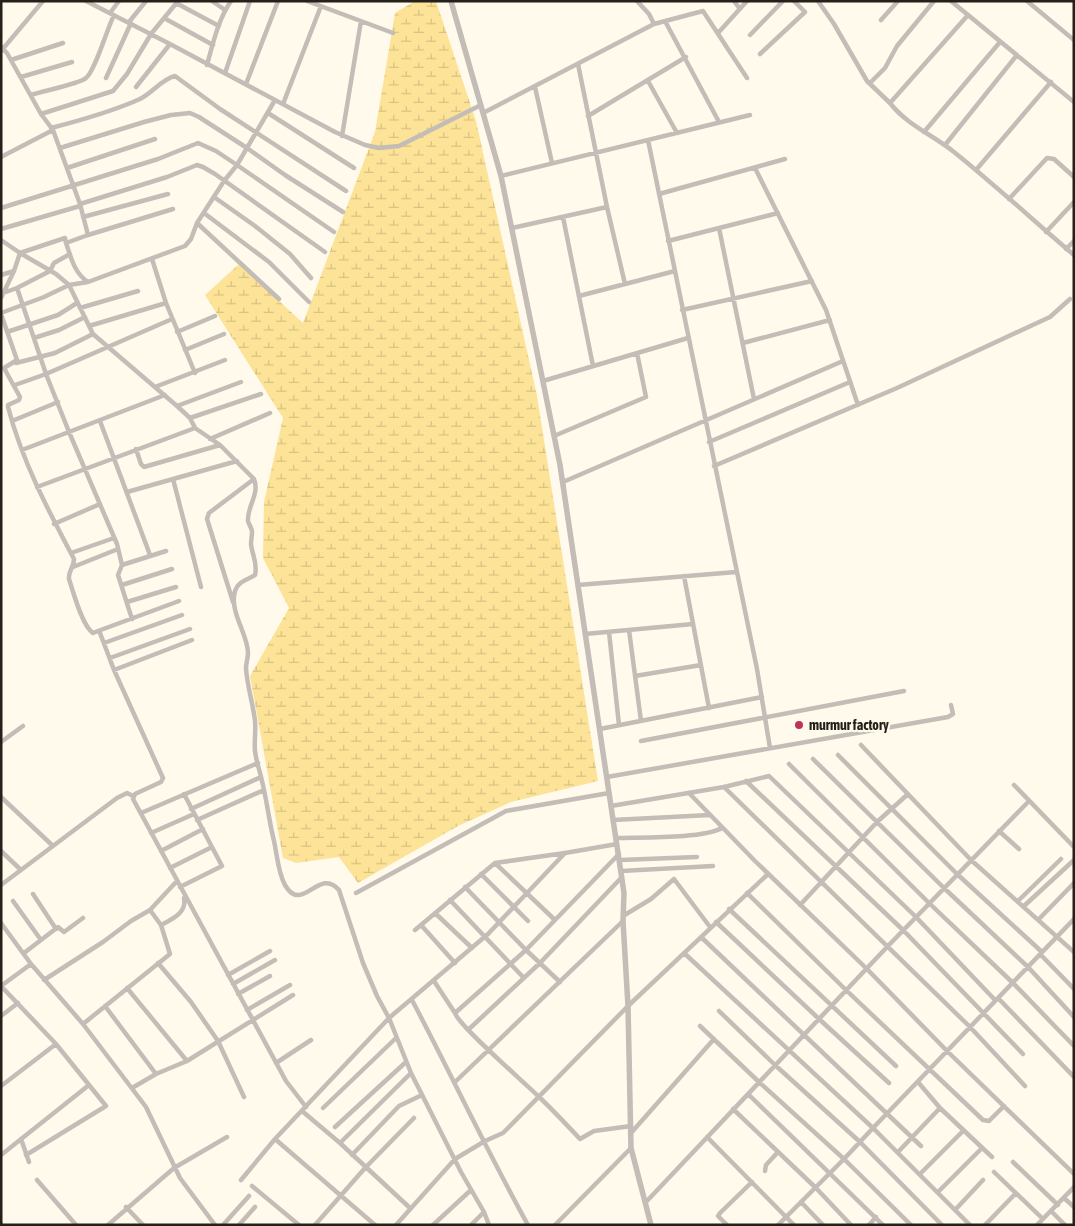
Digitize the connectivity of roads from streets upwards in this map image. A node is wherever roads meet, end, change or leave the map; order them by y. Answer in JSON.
{"nodes":[{"id":1,"x":43,"y":1,"type":"edge"},
{"id":2,"x":86,"y":1,"type":"edge"},
{"id":3,"x":100,"y":1,"type":"edge"},
{"id":4,"x":119,"y":1,"type":"edge"},
{"id":5,"x":146,"y":1,"type":"edge"},
{"id":6,"x":212,"y":1,"type":"edge"},
{"id":7,"x":231,"y":1,"type":"edge"},
{"id":8,"x":250,"y":1,"type":"edge"},
{"id":9,"x":278,"y":1,"type":"edge"},
{"id":10,"x":307,"y":1,"type":"edge"},
{"id":11,"x":451,"y":1,"type":"edge"},
{"id":12,"x":636,"y":1,"type":"edge"},
{"id":13,"x":734,"y":1,"type":"edge"},
{"id":14,"x":747,"y":1,"type":"edge"},
{"id":15,"x":784,"y":1,"type":"edge"},
{"id":16,"x":794,"y":1,"type":"edge"},
{"id":17,"x":818,"y":1,"type":"edge"},
{"id":18,"x":898,"y":1,"type":"edge"},
{"id":19,"x":934,"y":1,"type":"edge"},
{"id":20,"x":951,"y":1,"type":"edge"},
{"id":21,"x":1027,"y":1,"type":"edge"},
{"id":22,"x":177,"y":2,"type":"edge"},
{"id":23,"x":96,"y":6,"type":"junction"},
{"id":24,"x":321,"y":6,"type":"junction"},
{"id":25,"x":740,"y":9,"type":"junction"},
{"id":26,"x":225,"y":10,"type":"junction"},
{"id":27,"x":112,"y":14,"type":"junction"},
{"id":28,"x":968,"y":15,"type":"junction"},
{"id":29,"x":164,"y":18,"type":"junction"},
{"id":30,"x":881,"y":20,"type":"dead end"},
{"id":31,"x":360,"y":21,"type":"junction"},
{"id":32,"x":665,"y":21,"type":"junction"},
{"id":33,"x":130,"y":23,"type":"junction"},
{"id":34,"x":654,"y":24,"type":"junction"},
{"id":35,"x":219,"y":26,"type":"junction"},
{"id":36,"x":393,"y":33,"type":"dead end"},
{"id":37,"x":718,"y":33,"type":"junction"},
{"id":38,"x":151,"y":34,"type":"junction"},
{"id":39,"x":750,"y":35,"type":"dead end"},
{"id":40,"x":1074,"y":40,"type":"edge"},
{"id":41,"x":1000,"y":42,"type":"junction"},
{"id":42,"x":63,"y":43,"type":"dead end"},
{"id":43,"x":170,"y":44,"type":"junction"},
{"id":44,"x":213,"y":45,"type":"junction"},
{"id":45,"x":2,"y":49,"type":"edge"},
{"id":46,"x":760,"y":54,"type":"dead end"},
{"id":47,"x":1017,"y":56,"type":"junction"},
{"id":48,"x":686,"y":57,"type":"junction"},
{"id":49,"x":11,"y":60,"type":"junction"},
{"id":50,"x":72,"y":62,"type":"dead end"},
{"id":51,"x":578,"y":64,"type":"junction"},
{"id":52,"x":207,"y":65,"type":"junction"},
{"id":53,"x":224,"y":74,"type":"junction"},
{"id":54,"x":21,"y":78,"type":"junction"},
{"id":55,"x":106,"y":78,"type":"dead end"},
{"id":56,"x":748,"y":78,"type":"dead end"},
{"id":57,"x":648,"y":81,"type":"junction"},
{"id":58,"x":1051,"y":82,"type":"junction"},
{"id":59,"x":870,"y":83,"type":"junction"},
{"id":60,"x":246,"y":84,"type":"junction"},
{"id":61,"x":136,"y":87,"type":"dead end"},
{"id":62,"x":535,"y":87,"type":"junction"},
{"id":63,"x":31,"y":95,"type":"junction"},
{"id":64,"x":275,"y":100,"type":"junction"},
{"id":65,"x":1074,"y":102,"type":"edge"},
{"id":66,"x":890,"y":103,"type":"junction"},
{"id":67,"x":283,"y":104,"type":"junction"},
{"id":68,"x":481,"y":105,"type":"junction"},
{"id":69,"x":268,"y":113,"type":"junction"},
{"id":70,"x":483,"y":113,"type":"junction"},
{"id":71,"x":41,"y":114,"type":"junction"},
{"id":72,"x":750,"y":115,"type":"dead end"},
{"id":73,"x":588,"y":116,"type":"junction"},
{"id":74,"x":720,"y":122,"type":"junction"},
{"id":75,"x":52,"y":129,"type":"junction"},
{"id":76,"x":677,"y":132,"type":"junction"},
{"id":77,"x":924,"y":132,"type":"junction"},
{"id":78,"x":257,"y":133,"type":"junction"},
{"id":79,"x":342,"y":136,"type":"junction"},
{"id":80,"x":154,"y":139,"type":"dead end"},
{"id":81,"x":648,"y":140,"type":"junction"},
{"id":82,"x":945,"y":145,"type":"junction"},
{"id":83,"x":60,"y":148,"type":"junction"},
{"id":84,"x":247,"y":148,"type":"junction"},
{"id":85,"x":596,"y":152,"type":"junction"},
{"id":86,"x":1,"y":157,"type":"edge"},
{"id":87,"x":785,"y":159,"type":"dead end"},
{"id":88,"x":552,"y":163,"type":"junction"},
{"id":89,"x":237,"y":165,"type":"junction"},
{"id":90,"x":67,"y":168,"type":"junction"},
{"id":91,"x":354,"y":168,"type":"dead end"},
{"id":92,"x":755,"y":168,"type":"junction"},
{"id":93,"x":976,"y":170,"type":"junction"},
{"id":94,"x":501,"y":176,"type":"junction"},
{"id":95,"x":1074,"y":177,"type":"edge"},
{"id":96,"x":224,"y":181,"type":"junction"},
{"id":97,"x":73,"y":186,"type":"junction"},
{"id":98,"x":346,"y":191,"type":"dead end"},
{"id":99,"x":168,"y":194,"type":"dead end"},
{"id":100,"x":659,"y":194,"type":"junction"},
{"id":101,"x":214,"y":197,"type":"junction"},
{"id":102,"x":1009,"y":199,"type":"junction"},
{"id":103,"x":1074,"y":202,"type":"edge"},
{"id":104,"x":80,"y":205,"type":"junction"},
{"id":105,"x":607,"y":207,"type":"junction"},
{"id":106,"x":1,"y":208,"type":"edge"},
{"id":107,"x":173,"y":209,"type":"dead end"},
{"id":108,"x":343,"y":212,"type":"dead end"},
{"id":109,"x":204,"y":213,"type":"junction"},
{"id":110,"x":778,"y":213,"type":"junction"},
{"id":111,"x":82,"y":217,"type":"junction"},
{"id":112,"x":563,"y":217,"type":"junction"},
{"id":113,"x":197,"y":224,"type":"junction"},
{"id":114,"x":512,"y":228,"type":"junction"},
{"id":115,"x":718,"y":228,"type":"junction"},
{"id":116,"x":1,"y":229,"type":"edge"},
{"id":117,"x":334,"y":232,"type":"dead end"},
{"id":118,"x":1046,"y":232,"type":"junction"},
{"id":119,"x":88,"y":235,"type":"junction"},
{"id":120,"x":1,"y":240,"type":"edge"},
{"id":121,"x":668,"y":241,"type":"junction"},
{"id":122,"x":1074,"y":241,"type":"edge"},
{"id":123,"x":66,"y":243,"type":"junction"},
{"id":124,"x":8,"y":245,"type":"junction"},
{"id":125,"x":1,"y":248,"type":"edge"},
{"id":126,"x":1066,"y":249,"type":"junction"},
{"id":127,"x":325,"y":252,"type":"dead end"},
{"id":128,"x":20,"y":253,"type":"junction"},
{"id":129,"x":70,"y":254,"type":"junction"},
{"id":130,"x":1074,"y":255,"type":"edge"},
{"id":131,"x":152,"y":259,"type":"junction"},
{"id":132,"x":14,"y":271,"type":"junction"},
{"id":133,"x":50,"y":271,"type":"junction"},
{"id":134,"x":674,"y":271,"type":"junction"},
{"id":135,"x":1,"y":275,"type":"edge"},
{"id":136,"x":311,"y":278,"type":"dead end"},
{"id":137,"x":812,"y":281,"type":"junction"},
{"id":138,"x":88,"y":282,"type":"junction"},
{"id":139,"x":625,"y":284,"type":"junction"},
{"id":140,"x":69,"y":285,"type":"junction"},
{"id":141,"x":16,"y":288,"type":"junction"},
{"id":142,"x":138,"y":291,"type":"dead end"},
{"id":143,"x":3,"y":293,"type":"edge"},
{"id":144,"x":579,"y":296,"type":"junction"},
{"id":145,"x":1,"y":298,"type":"edge"},
{"id":146,"x":734,"y":298,"type":"junction"},
{"id":147,"x":1073,"y":298,"type":"edge"},
{"id":148,"x":279,"y":299,"type":"dead end"},
{"id":149,"x":166,"y":302,"type":"junction"},
{"id":150,"x":309,"y":302,"type":"dead end"},
{"id":151,"x":23,"y":304,"type":"junction"},
{"id":152,"x":79,"y":305,"type":"junction"},
{"id":153,"x":682,"y":310,"type":"junction"},
{"id":154,"x":1,"y":313,"type":"edge"},
{"id":155,"x":215,"y":316,"type":"dead end"},
{"id":156,"x":85,"y":317,"type":"junction"},
{"id":157,"x":172,"y":319,"type":"junction"},
{"id":158,"x":830,"y":320,"type":"junction"},
{"id":159,"x":29,"y":324,"type":"junction"},
{"id":160,"x":89,"y":326,"type":"junction"},
{"id":161,"x":7,"y":332,"type":"junction"},
{"id":162,"x":177,"y":332,"type":"junction"},
{"id":163,"x":94,"y":334,"type":"junction"},
{"id":164,"x":224,"y":334,"type":"dead end"},
{"id":165,"x":34,"y":338,"type":"junction"},
{"id":166,"x":688,"y":338,"type":"junction"},
{"id":167,"x":743,"y":343,"type":"junction"},
{"id":168,"x":108,"y":348,"type":"junction"},
{"id":169,"x":185,"y":350,"type":"junction"},
{"id":170,"x":637,"y":353,"type":"junction"},
{"id":171,"x":40,"y":357,"type":"junction"},
{"id":172,"x":225,"y":360,"type":"dead end"},
{"id":173,"x":843,"y":361,"type":"junction"},
{"id":174,"x":16,"y":362,"type":"junction"},
{"id":175,"x":593,"y":366,"type":"junction"},
{"id":176,"x":195,"y":372,"type":"junction"},
{"id":177,"x":46,"y":374,"type":"junction"},
{"id":178,"x":543,"y":381,"type":"junction"},
{"id":179,"x":242,"y":382,"type":"dead end"},
{"id":180,"x":850,"y":382,"type":"junction"},
{"id":181,"x":15,"y":385,"type":"junction"},
{"id":182,"x":155,"y":387,"type":"junction"},
{"id":183,"x":261,"y":394,"type":"dead end"},
{"id":184,"x":165,"y":395,"type":"junction"},
{"id":185,"x":754,"y":400,"type":"junction"},
{"id":186,"x":58,"y":402,"type":"junction"},
{"id":187,"x":858,"y":405,"type":"junction"},
{"id":188,"x":177,"y":406,"type":"junction"},
{"id":189,"x":270,"y":413,"type":"dead end"},
{"id":190,"x":190,"y":418,"type":"junction"},
{"id":191,"x":12,"y":421,"type":"junction"},
{"id":192,"x":100,"y":421,"type":"junction"},
{"id":193,"x":705,"y":421,"type":"junction"},
{"id":194,"x":195,"y":428,"type":"junction"},
{"id":195,"x":69,"y":432,"type":"junction"},
{"id":196,"x":554,"y":436,"type":"junction"},
{"id":197,"x":210,"y":438,"type":"junction"},
{"id":198,"x":709,"y":442,"type":"junction"},
{"id":199,"x":220,"y":445,"type":"junction"},
{"id":200,"x":136,"y":449,"type":"junction"},
{"id":201,"x":22,"y":450,"type":"junction"},
{"id":202,"x":113,"y":457,"type":"junction"},
{"id":203,"x":237,"y":462,"type":"junction"},
{"id":204,"x":714,"y":466,"type":"junction"},
{"id":205,"x":83,"y":469,"type":"junction"},
{"id":206,"x":254,"y":479,"type":"junction"},
{"id":207,"x":173,"y":480,"type":"junction"},
{"id":208,"x":563,"y":482,"type":"junction"},
{"id":209,"x":37,"y":487,"type":"junction"},
{"id":210,"x":127,"y":492,"type":"junction"},
{"id":211,"x":100,"y":504,"type":"junction"},
{"id":212,"x":54,"y":524,"type":"junction"},
{"id":213,"x":114,"y":538,"type":"junction"},
{"id":214,"x":118,"y":549,"type":"junction"},
{"id":215,"x":166,"y":551,"type":"dead end"},
{"id":216,"x":71,"y":553,"type":"junction"},
{"id":217,"x":150,"y":556,"type":"junction"},
{"id":218,"x":122,"y":565,"type":"junction"},
{"id":219,"x":73,"y":567,"type":"junction"},
{"id":220,"x":172,"y":569,"type":"dead end"},
{"id":221,"x":736,"y":572,"type":"junction"},
{"id":222,"x":684,"y":576,"type":"junction"},
{"id":223,"x":122,"y":585,"type":"junction"},
{"id":224,"x":578,"y":585,"type":"junction"},
{"id":225,"x":201,"y":586,"type":"dead end"},
{"id":226,"x":176,"y":587,"type":"dead end"},
{"id":227,"x":179,"y":601,"type":"dead end"},
{"id":228,"x":126,"y":602,"type":"junction"},
{"id":229,"x":235,"y":608,"type":"junction"},
{"id":230,"x":182,"y":615,"type":"dead end"},
{"id":231,"x":132,"y":619,"type":"junction"},
{"id":232,"x":693,"y":624,"type":"junction"},
{"id":233,"x":190,"y":629,"type":"dead end"},
{"id":234,"x":629,"y":630,"type":"junction"},
{"id":235,"x":98,"y":631,"type":"junction"},
{"id":236,"x":609,"y":632,"type":"junction"},
{"id":237,"x":585,"y":634,"type":"junction"},
{"id":238,"x":192,"y":640,"type":"dead end"},
{"id":239,"x":104,"y":643,"type":"junction"},
{"id":240,"x":110,"y":658,"type":"junction"},
{"id":241,"x":701,"y":665,"type":"junction"},
{"id":242,"x":114,"y":670,"type":"junction"},
{"id":243,"x":636,"y":676,"type":"junction"},
{"id":244,"x":904,"y":691,"type":"dead end"},
{"id":245,"x":762,"y":697,"type":"junction"},
{"id":246,"x":951,"y":705,"type":"dead end"},
{"id":247,"x":709,"y":708,"type":"junction"},
{"id":248,"x":765,"y":718,"type":"junction"},
{"id":249,"x":641,"y":721,"type":"junction"},
{"id":250,"x":619,"y":725,"type":"junction"},
{"id":251,"x":22,"y":726,"type":"dead end"},
{"id":252,"x":600,"y":729,"type":"junction"},
{"id":253,"x":641,"y":741,"type":"dead end"},
{"id":254,"x":1,"y":742,"type":"edge"},
{"id":255,"x":861,"y":745,"type":"dead end"},
{"id":256,"x":770,"y":748,"type":"junction"},
{"id":257,"x":838,"y":755,"type":"dead end"},
{"id":258,"x":813,"y":759,"type":"dead end"},
{"id":259,"x":258,"y":763,"type":"junction"},
{"id":260,"x":789,"y":764,"type":"dead end"},
{"id":261,"x":261,"y":777,"type":"junction"},
{"id":262,"x":607,"y":777,"type":"junction"},
{"id":263,"x":746,"y":781,"type":"junction"},
{"id":264,"x":1014,"y":785,"type":"dead end"},
{"id":265,"x":724,"y":787,"type":"junction"},
{"id":266,"x":264,"y":790,"type":"junction"},
{"id":267,"x":609,"y":793,"type":"junction"},
{"id":268,"x":689,"y":793,"type":"junction"},
{"id":269,"x":184,"y":794,"type":"junction"},
{"id":270,"x":908,"y":794,"type":"junction"},
{"id":271,"x":134,"y":796,"type":"junction"},
{"id":272,"x":1,"y":797,"type":"edge"},
{"id":273,"x":1029,"y":801,"type":"junction"},
{"id":274,"x":611,"y":806,"type":"junction"},
{"id":275,"x":891,"y":809,"type":"junction"},
{"id":276,"x":193,"y":811,"type":"junction"},
{"id":277,"x":141,"y":814,"type":"junction"},
{"id":278,"x":710,"y":815,"type":"junction"},
{"id":279,"x":197,"y":820,"type":"junction"},
{"id":280,"x":613,"y":820,"type":"junction"},
{"id":281,"x":877,"y":822,"type":"junction"},
{"id":282,"x":722,"y":828,"type":"junction"},
{"id":283,"x":203,"y":829,"type":"junction"},
{"id":284,"x":999,"y":831,"type":"junction"},
{"id":285,"x":151,"y":833,"type":"junction"},
{"id":286,"x":863,"y":838,"type":"junction"},
{"id":287,"x":616,"y":841,"type":"junction"},
{"id":288,"x":53,"y":846,"type":"junction"},
{"id":289,"x":212,"y":847,"type":"junction"},
{"id":290,"x":1074,"y":848,"type":"edge"},
{"id":291,"x":1018,"y":849,"type":"dead end"},
{"id":292,"x":1,"y":851,"type":"edge"},
{"id":293,"x":161,"y":851,"type":"junction"},
{"id":294,"x":565,"y":853,"type":"junction"},
{"id":295,"x":849,"y":853,"type":"junction"},
{"id":296,"x":619,"y":857,"type":"junction"},
{"id":297,"x":697,"y":857,"type":"dead end"},
{"id":298,"x":1061,"y":859,"type":"dead end"},
{"id":299,"x":972,"y":860,"type":"junction"},
{"id":300,"x":1074,"y":860,"type":"edge"},
{"id":301,"x":494,"y":862,"type":"junction"},
{"id":302,"x":713,"y":866,"type":"dead end"},
{"id":303,"x":170,"y":868,"type":"junction"},
{"id":304,"x":836,"y":868,"type":"junction"},
{"id":305,"x":22,"y":870,"type":"junction"},
{"id":306,"x":481,"y":874,"type":"junction"},
{"id":307,"x":621,"y":874,"type":"junction"},
{"id":308,"x":768,"y":874,"type":"junction"},
{"id":309,"x":957,"y":874,"type":"junction"},
{"id":310,"x":177,"y":881,"type":"junction"},
{"id":311,"x":821,"y":882,"type":"junction"},
{"id":312,"x":1074,"y":883,"type":"edge"},
{"id":313,"x":1,"y":886,"type":"edge"},
{"id":314,"x":180,"y":887,"type":"junction"},
{"id":315,"x":465,"y":887,"type":"junction"},
{"id":316,"x":944,"y":888,"type":"junction"},
{"id":317,"x":528,"y":892,"type":"junction"},
{"id":318,"x":356,"y":893,"type":"dead end"},
{"id":319,"x":747,"y":893,"type":"junction"},
{"id":320,"x":33,"y":894,"type":"dead end"},
{"id":321,"x":450,"y":900,"type":"junction"},
{"id":322,"x":13,"y":901,"type":"dead end"},
{"id":323,"x":1018,"y":901,"type":"junction"},
{"id":324,"x":929,"y":903,"type":"junction"},
{"id":325,"x":800,"y":905,"type":"junction"},
{"id":326,"x":1024,"y":906,"type":"junction"},
{"id":327,"x":514,"y":907,"type":"junction"},
{"id":328,"x":729,"y":909,"type":"junction"},
{"id":329,"x":150,"y":910,"type":"junction"},
{"id":330,"x":435,"y":913,"type":"junction"},
{"id":331,"x":916,"y":917,"type":"junction"},
{"id":332,"x":83,"y":918,"type":"dead end"},
{"id":333,"x":623,"y":919,"type":"junction"},
{"id":334,"x":1038,"y":919,"type":"junction"},
{"id":335,"x":555,"y":920,"type":"junction"},
{"id":336,"x":528,"y":921,"type":"dead end"},
{"id":337,"x":1073,"y":921,"type":"edge"},
{"id":338,"x":499,"y":922,"type":"junction"},
{"id":339,"x":716,"y":922,"type":"junction"},
{"id":340,"x":1,"y":923,"type":"edge"},
{"id":341,"x":421,"y":925,"type":"junction"},
{"id":342,"x":161,"y":926,"type":"junction"},
{"id":343,"x":710,"y":927,"type":"junction"},
{"id":344,"x":56,"y":929,"type":"junction"},
{"id":345,"x":415,"y":930,"type":"dead end"},
{"id":346,"x":903,"y":930,"type":"junction"},
{"id":347,"x":1058,"y":936,"type":"junction"},
{"id":348,"x":484,"y":937,"type":"junction"},
{"id":349,"x":701,"y":937,"type":"junction"},
{"id":350,"x":41,"y":940,"type":"junction"},
{"id":351,"x":887,"y":947,"type":"junction"},
{"id":352,"x":472,"y":948,"type":"junction"},
{"id":353,"x":526,"y":950,"type":"junction"},
{"id":354,"x":270,"y":951,"type":"dead end"},
{"id":355,"x":24,"y":952,"type":"junction"},
{"id":356,"x":1074,"y":952,"type":"edge"},
{"id":357,"x":684,"y":953,"type":"junction"},
{"id":358,"x":1041,"y":953,"type":"junction"},
{"id":359,"x":275,"y":960,"type":"dead end"},
{"id":360,"x":158,"y":963,"type":"junction"},
{"id":361,"x":455,"y":963,"type":"junction"},
{"id":362,"x":540,"y":963,"type":"junction"},
{"id":363,"x":31,"y":964,"type":"junction"},
{"id":364,"x":511,"y":965,"type":"junction"},
{"id":365,"x":1028,"y":967,"type":"junction"},
{"id":366,"x":867,"y":969,"type":"junction"},
{"id":367,"x":228,"y":975,"type":"junction"},
{"id":368,"x":270,"y":976,"type":"dead end"},
{"id":369,"x":524,"y":977,"type":"junction"},
{"id":370,"x":44,"y":980,"type":"junction"},
{"id":371,"x":434,"y":981,"type":"junction"},
{"id":372,"x":560,"y":982,"type":"junction"},
{"id":373,"x":1012,"y":983,"type":"junction"},
{"id":374,"x":233,"y":984,"type":"junction"},
{"id":375,"x":290,"y":985,"type":"dead end"},
{"id":376,"x":1,"y":986,"type":"edge"},
{"id":377,"x":127,"y":988,"type":"junction"},
{"id":378,"x":1074,"y":989,"type":"edge"},
{"id":379,"x":846,"y":990,"type":"junction"},
{"id":380,"x":238,"y":994,"type":"junction"},
{"id":381,"x":292,"y":995,"type":"dead end"},
{"id":382,"x":997,"y":999,"type":"junction"},
{"id":383,"x":412,"y":1000,"type":"junction"},
{"id":384,"x":18,"y":1003,"type":"junction"},
{"id":385,"x":832,"y":1005,"type":"junction"},
{"id":386,"x":105,"y":1006,"type":"junction"},
{"id":387,"x":628,"y":1006,"type":"junction"},
{"id":388,"x":246,"y":1010,"type":"junction"},
{"id":389,"x":719,"y":1011,"type":"dead end"},
{"id":390,"x":984,"y":1012,"type":"junction"},
{"id":391,"x":455,"y":1013,"type":"junction"},
{"id":392,"x":1,"y":1016,"type":"edge"},
{"id":393,"x":1074,"y":1017,"type":"edge"},
{"id":394,"x":389,"y":1018,"type":"junction"},
{"id":395,"x":252,"y":1019,"type":"junction"},
{"id":396,"x":819,"y":1019,"type":"junction"},
{"id":397,"x":84,"y":1024,"type":"junction"},
{"id":398,"x":700,"y":1026,"type":"dead end"},
{"id":399,"x":970,"y":1027,"type":"junction"},
{"id":400,"x":468,"y":1030,"type":"junction"},
{"id":401,"x":804,"y":1034,"type":"junction"},
{"id":402,"x":396,"y":1038,"type":"junction"},
{"id":403,"x":311,"y":1040,"type":"dead end"},
{"id":404,"x":714,"y":1040,"type":"junction"},
{"id":405,"x":218,"y":1041,"type":"junction"},
{"id":406,"x":56,"y":1044,"type":"junction"},
{"id":407,"x":1074,"y":1046,"type":"edge"},
{"id":408,"x":489,"y":1050,"type":"junction"},
{"id":409,"x":790,"y":1050,"type":"junction"},
{"id":410,"x":947,"y":1050,"type":"junction"},
{"id":411,"x":1023,"y":1054,"type":"dead end"},
{"id":412,"x":187,"y":1061,"type":"junction"},
{"id":413,"x":406,"y":1062,"type":"junction"},
{"id":414,"x":276,"y":1063,"type":"junction"},
{"id":415,"x":775,"y":1065,"type":"junction"},
{"id":416,"x":896,"y":1066,"type":"dead end"},
{"id":417,"x":930,"y":1069,"type":"junction"},
{"id":418,"x":411,"y":1073,"type":"junction"},
{"id":419,"x":156,"y":1074,"type":"junction"},
{"id":420,"x":1074,"y":1077,"type":"edge"},
{"id":421,"x":455,"y":1082,"type":"junction"},
{"id":422,"x":759,"y":1082,"type":"junction"},
{"id":423,"x":918,"y":1082,"type":"junction"},
{"id":424,"x":889,"y":1083,"type":"dead end"},
{"id":425,"x":89,"y":1085,"type":"junction"},
{"id":426,"x":1,"y":1086,"type":"edge"},
{"id":427,"x":1025,"y":1086,"type":"dead end"},
{"id":428,"x":132,"y":1088,"type":"junction"},
{"id":429,"x":422,"y":1094,"type":"junction"},
{"id":430,"x":748,"y":1094,"type":"junction"},
{"id":431,"x":539,"y":1096,"type":"junction"},
{"id":432,"x":244,"y":1097,"type":"dead end"},
{"id":433,"x":1004,"y":1106,"type":"junction"},
{"id":434,"x":323,"y":1108,"type":"dead end"},
{"id":435,"x":940,"y":1108,"type":"junction"},
{"id":436,"x":304,"y":1109,"type":"junction"},
{"id":437,"x":734,"y":1109,"type":"junction"},
{"id":438,"x":887,"y":1114,"type":"junction"},
{"id":439,"x":414,"y":1118,"type":"dead end"},
{"id":440,"x":631,"y":1126,"type":"junction"},
{"id":441,"x":336,"y":1127,"type":"dead end"},
{"id":442,"x":873,"y":1128,"type":"junction"},
{"id":443,"x":963,"y":1131,"type":"junction"},
{"id":444,"x":631,"y":1133,"type":"junction"},
{"id":445,"x":227,"y":1137,"type":"dead end"},
{"id":446,"x":707,"y":1137,"type":"junction"},
{"id":447,"x":912,"y":1137,"type":"junction"},
{"id":448,"x":21,"y":1139,"type":"junction"},
{"id":449,"x":275,"y":1139,"type":"junction"},
{"id":450,"x":485,"y":1141,"type":"junction"},
{"id":451,"x":860,"y":1142,"type":"junction"},
{"id":452,"x":340,"y":1143,"type":"junction"},
{"id":453,"x":921,"y":1146,"type":"dead end"},
{"id":454,"x":631,"y":1148,"type":"junction"},
{"id":455,"x":982,"y":1148,"type":"junction"},
{"id":456,"x":778,"y":1152,"type":"junction"},
{"id":457,"x":898,"y":1152,"type":"junction"},
{"id":458,"x":1,"y":1155,"type":"edge"},
{"id":459,"x":26,"y":1155,"type":"junction"},
{"id":460,"x":352,"y":1155,"type":"junction"},
{"id":461,"x":992,"y":1158,"type":"dead end"},
{"id":462,"x":844,"y":1159,"type":"junction"},
{"id":463,"x":455,"y":1160,"type":"junction"},
{"id":464,"x":29,"y":1162,"type":"dead end"},
{"id":465,"x":1013,"y":1162,"type":"dead end"},
{"id":466,"x":174,"y":1168,"type":"junction"},
{"id":467,"x":365,"y":1168,"type":"junction"},
{"id":468,"x":765,"y":1171,"type":"dead end"},
{"id":469,"x":994,"y":1172,"type":"dead end"},
{"id":470,"x":830,"y":1174,"type":"junction"},
{"id":471,"x":920,"y":1174,"type":"junction"},
{"id":472,"x":1074,"y":1174,"type":"edge"},
{"id":473,"x":37,"y":1180,"type":"dead end"},
{"id":474,"x":241,"y":1180,"type":"dead end"},
{"id":475,"x":983,"y":1180,"type":"dead end"},
{"id":476,"x":752,"y":1182,"type":"junction"},
{"id":477,"x":252,"y":1186,"type":"dead end"},
{"id":478,"x":1074,"y":1187,"type":"edge"},
{"id":479,"x":816,"y":1188,"type":"junction"},
{"id":480,"x":471,"y":1190,"type":"junction"},
{"id":481,"x":938,"y":1192,"type":"junction"},
{"id":482,"x":1016,"y":1193,"type":"junction"},
{"id":483,"x":340,"y":1195,"type":"junction"},
{"id":484,"x":249,"y":1196,"type":"dead end"},
{"id":485,"x":1064,"y":1198,"type":"junction"},
{"id":486,"x":646,"y":1202,"type":"junction"},
{"id":487,"x":801,"y":1202,"type":"junction"},
{"id":488,"x":1058,"y":1204,"type":"junction"},
{"id":489,"x":126,"y":1207,"type":"junction"},
{"id":490,"x":255,"y":1207,"type":"dead end"},
{"id":491,"x":1074,"y":1207,"type":"edge"},
{"id":492,"x":410,"y":1208,"type":"junction"},
{"id":493,"x":956,"y":1210,"type":"junction"},
{"id":494,"x":484,"y":1212,"type":"junction"},
{"id":495,"x":1051,"y":1212,"type":"junction"},
{"id":496,"x":786,"y":1217,"type":"junction"},
{"id":497,"x":876,"y":1217,"type":"junction"},
{"id":498,"x":1043,"y":1219,"type":"junction"},
{"id":499,"x":319,"y":1224,"type":"edge"},
{"id":500,"x":76,"y":1225,"type":"edge"},
{"id":501,"x":108,"y":1225,"type":"edge"},
{"id":502,"x":143,"y":1225,"type":"edge"},
{"id":503,"x":215,"y":1225,"type":"edge"},
{"id":504,"x":223,"y":1225,"type":"edge"},
{"id":505,"x":239,"y":1225,"type":"edge"},
{"id":506,"x":299,"y":1225,"type":"edge"},
{"id":507,"x":375,"y":1225,"type":"edge"},
{"id":508,"x":396,"y":1225,"type":"edge"},
{"id":509,"x":433,"y":1225,"type":"edge"},
{"id":510,"x":472,"y":1225,"type":"edge"},
{"id":511,"x":489,"y":1225,"type":"edge"},
{"id":512,"x":528,"y":1225,"type":"edge"},
{"id":513,"x":555,"y":1225,"type":"edge"},
{"id":514,"x":651,"y":1225,"type":"edge"},
{"id":515,"x":727,"y":1225,"type":"edge"},
{"id":516,"x":778,"y":1225,"type":"edge"},
{"id":517,"x":794,"y":1225,"type":"edge"},
{"id":518,"x":823,"y":1225,"type":"edge"},
{"id":519,"x":852,"y":1225,"type":"edge"},
{"id":520,"x":869,"y":1225,"type":"edge"},
{"id":521,"x":884,"y":1225,"type":"edge"},
{"id":522,"x":911,"y":1225,"type":"edge"},
{"id":523,"x":942,"y":1225,"type":"edge"},
{"id":524,"x":970,"y":1225,"type":"edge"},
{"id":525,"x":984,"y":1225,"type":"edge"},
{"id":526,"x":1038,"y":1225,"type":"edge"},
{"id":527,"x":1065,"y":1225,"type":"edge"}],
"edges":[{"from":1,"to":45,"type":"street"},
{"from":2,"to":23,"type":"street"},
{"from":3,"to":23,"type":"street"},
{"from":4,"to":27,"type":"street"},
{"from":5,"to":33,"type":"street"},
{"from":6,"to":26,"type":"street"},
{"from":7,"to":26,"type":"street"},
{"from":8,"to":53,"type":"street"},
{"from":9,"to":60,"type":"street"},
{"from":10,"to":24,"type":"street"},
{"from":11,"to":68,"type":"street"},
{"from":12,"to":34,"type":"street"},
{"from":13,"to":25,"type":"street"},
{"from":14,"to":25,"type":"street"},
{"from":15,"to":39,"type":"street"},
{"from":16,"to":46,"type":"street"},
{"from":17,"to":59,"type":"street"},
{"from":18,"to":30,"type":"street"},
{"from":19,"to":59,"type":"street"},
{"from":20,"to":28,"type":"street"},
{"from":21,"to":40,"type":"street"},
{"from":22,"to":29,"type":"street"},
{"from":22,"to":35,"type":"street"},
{"from":23,"to":27,"type":"street"},
{"from":24,"to":31,"type":"street"},
{"from":24,"to":67,"type":"street"},
{"from":25,"to":37,"type":"street"},
{"from":26,"to":35,"type":"street"},
{"from":27,"to":33,"type":"street"},
{"from":27,"to":63,"type":"street"},
{"from":28,"to":41,"type":"street"},
{"from":28,"to":66,"type":"street"},
{"from":29,"to":38,"type":"street"},
{"from":29,"to":44,"type":"street"},
{"from":31,"to":36,"type":"street"},
{"from":31,"to":79,"type":"street"},
{"from":32,"to":34,"type":"street"},
{"from":32,"to":37,"type":"street"},
{"from":32,"to":48,"type":"street"},
{"from":33,"to":38,"type":"street"},
{"from":33,"to":55,"type":"street"},
{"from":34,"to":51,"type":"street"},
{"from":35,"to":44,"type":"street"},
{"from":37,"to":56,"type":"street"},
{"from":38,"to":43,"type":"street"},
{"from":38,"to":71,"type":"street"},
{"from":41,"to":47,"type":"street"},
{"from":41,"to":77,"type":"street"},
{"from":42,"to":49,"type":"street"},
{"from":43,"to":52,"type":"street"},
{"from":43,"to":61,"type":"street"},
{"from":44,"to":52,"type":"street"},
{"from":45,"to":49,"type":"street"},
{"from":47,"to":58,"type":"street"},
{"from":47,"to":82,"type":"street"},
{"from":48,"to":57,"type":"street"},
{"from":48,"to":74,"type":"street"},
{"from":49,"to":54,"type":"street"},
{"from":50,"to":54,"type":"street"},
{"from":51,"to":62,"type":"street"},
{"from":51,"to":73,"type":"street"},
{"from":52,"to":53,"type":"street"},
{"from":53,"to":60,"type":"street"},
{"from":54,"to":63,"type":"street"},
{"from":57,"to":73,"type":"street"},
{"from":57,"to":76,"type":"street"},
{"from":58,"to":65,"type":"street"},
{"from":58,"to":93,"type":"street"},
{"from":59,"to":66,"type":"street"},
{"from":60,"to":64,"type":"street"},
{"from":62,"to":70,"type":"street"},
{"from":62,"to":88,"type":"street"},
{"from":63,"to":71,"type":"street"},
{"from":64,"to":67,"type":"street"},
{"from":64,"to":69,"type":"street"},
{"from":66,"to":77,"type":"street"},
{"from":67,"to":79,"type":"street"},
{"from":68,"to":70,"type":"street"},
{"from":68,"to":79,"type":"street"},
{"from":69,"to":78,"type":"street"},
{"from":69,"to":91,"type":"street"},
{"from":70,"to":94,"type":"street"},
{"from":71,"to":75,"type":"street"},
{"from":72,"to":74,"type":"street"},
{"from":73,"to":85,"type":"street"},
{"from":74,"to":76,"type":"street"},
{"from":75,"to":78,"type":"street"},
{"from":75,"to":83,"type":"street"},
{"from":75,"to":86,"type":"street"},
{"from":76,"to":81,"type":"street"},
{"from":77,"to":82,"type":"street"},
{"from":78,"to":84,"type":"street"},
{"from":78,"to":98,"type":"street"},
{"from":80,"to":90,"type":"street"},
{"from":81,"to":85,"type":"street"},
{"from":81,"to":100,"type":"street"},
{"from":82,"to":93,"type":"street"},
{"from":83,"to":84,"type":"street"},
{"from":83,"to":90,"type":"street"},
{"from":84,"to":89,"type":"street"},
{"from":84,"to":108,"type":"street"},
{"from":85,"to":88,"type":"street"},
{"from":85,"to":105,"type":"street"},
{"from":87,"to":92,"type":"street"},
{"from":88,"to":94,"type":"street"},
{"from":89,"to":96,"type":"street"},
{"from":89,"to":97,"type":"street"},
{"from":89,"to":117,"type":"street"},
{"from":90,"to":97,"type":"street"},
{"from":92,"to":100,"type":"street"},
{"from":92,"to":110,"type":"street"},
{"from":93,"to":102,"type":"street"},
{"from":94,"to":114,"type":"street"},
{"from":95,"to":102,"type":"street"},
{"from":96,"to":101,"type":"street"},
{"from":96,"to":104,"type":"street"},
{"from":96,"to":127,"type":"street"},
{"from":97,"to":104,"type":"street"},
{"from":97,"to":106,"type":"street"},
{"from":99,"to":111,"type":"street"},
{"from":100,"to":121,"type":"street"},
{"from":101,"to":109,"type":"street"},
{"from":101,"to":136,"type":"street"},
{"from":102,"to":118,"type":"street"},
{"from":103,"to":118,"type":"street"},
{"from":104,"to":111,"type":"street"},
{"from":104,"to":116,"type":"street"},
{"from":105,"to":112,"type":"street"},
{"from":105,"to":139,"type":"street"},
{"from":107,"to":119,"type":"street"},
{"from":109,"to":113,"type":"street"},
{"from":109,"to":150,"type":"street"},
{"from":110,"to":115,"type":"street"},
{"from":110,"to":137,"type":"street"},
{"from":111,"to":119,"type":"street"},
{"from":112,"to":114,"type":"street"},
{"from":112,"to":144,"type":"street"},
{"from":113,"to":131,"type":"street"},
{"from":113,"to":148,"type":"street"},
{"from":114,"to":178,"type":"street"},
{"from":115,"to":121,"type":"street"},
{"from":115,"to":146,"type":"street"},
{"from":118,"to":126,"type":"street"},
{"from":119,"to":123,"type":"street"},
{"from":120,"to":124,"type":"street"},
{"from":121,"to":134,"type":"street"},
{"from":122,"to":126,"type":"street"},
{"from":123,"to":128,"type":"street"},
{"from":123,"to":129,"type":"street"},
{"from":124,"to":125,"type":"street"},
{"from":124,"to":128,"type":"street"},
{"from":126,"to":130,"type":"street"},
{"from":128,"to":132,"type":"street"},
{"from":128,"to":133,"type":"street"},
{"from":129,"to":133,"type":"street"},
{"from":129,"to":138,"type":"street"},
{"from":131,"to":138,"type":"street"},
{"from":131,"to":149,"type":"street"},
{"from":132,"to":135,"type":"street"},
{"from":132,"to":143,"type":"street"},
{"from":133,"to":140,"type":"street"},
{"from":133,"to":141,"type":"street"},
{"from":134,"to":139,"type":"street"},
{"from":134,"to":153,"type":"street"},
{"from":137,"to":146,"type":"street"},
{"from":137,"to":158,"type":"street"},
{"from":138,"to":140,"type":"street"},
{"from":139,"to":144,"type":"street"},
{"from":140,"to":151,"type":"street"},
{"from":140,"to":152,"type":"street"},
{"from":141,"to":143,"type":"street"},
{"from":141,"to":151,"type":"street"},
{"from":142,"to":152,"type":"street"},
{"from":143,"to":145,"type":"street"},
{"from":144,"to":175,"type":"street"},
{"from":146,"to":153,"type":"street"},
{"from":146,"to":167,"type":"street"},
{"from":147,"to":187,"type":"street"},
{"from":149,"to":157,"type":"street"},
{"from":149,"to":160,"type":"street"},
{"from":151,"to":154,"type":"street"},
{"from":151,"to":159,"type":"street"},
{"from":152,"to":156,"type":"street"},
{"from":152,"to":159,"type":"street"},
{"from":153,"to":166,"type":"street"},
{"from":154,"to":161,"type":"street"},
{"from":155,"to":162,"type":"street"},
{"from":156,"to":160,"type":"street"},
{"from":156,"to":165,"type":"street"},
{"from":157,"to":162,"type":"street"},
{"from":157,"to":168,"type":"street"},
{"from":158,"to":167,"type":"street"},
{"from":158,"to":173,"type":"street"},
{"from":159,"to":161,"type":"street"},
{"from":159,"to":165,"type":"street"},
{"from":160,"to":163,"type":"street"},
{"from":161,"to":174,"type":"street"},
{"from":162,"to":169,"type":"street"},
{"from":163,"to":168,"type":"street"},
{"from":163,"to":171,"type":"street"},
{"from":164,"to":169,"type":"street"},
{"from":165,"to":171,"type":"street"},
{"from":166,"to":170,"type":"street"},
{"from":166,"to":193,"type":"street"},
{"from":167,"to":185,"type":"street"},
{"from":168,"to":177,"type":"street"},
{"from":168,"to":182,"type":"street"},
{"from":169,"to":176,"type":"street"},
{"from":170,"to":175,"type":"street"},
{"from":170,"to":196,"type":"street"},
{"from":171,"to":174,"type":"street"},
{"from":171,"to":177,"type":"street"},
{"from":172,"to":176,"type":"street"},
{"from":173,"to":180,"type":"street"},
{"from":173,"to":185,"type":"street"},
{"from":174,"to":181,"type":"street"},
{"from":175,"to":178,"type":"street"},
{"from":176,"to":182,"type":"street"},
{"from":177,"to":181,"type":"street"},
{"from":177,"to":186,"type":"street"},
{"from":178,"to":196,"type":"street"},
{"from":179,"to":188,"type":"street"},
{"from":180,"to":187,"type":"street"},
{"from":180,"to":198,"type":"street"},
{"from":181,"to":191,"type":"street"},
{"from":182,"to":184,"type":"street"},
{"from":183,"to":190,"type":"street"},
{"from":184,"to":188,"type":"street"},
{"from":184,"to":192,"type":"street"},
{"from":185,"to":193,"type":"street"},
{"from":186,"to":191,"type":"street"},
{"from":186,"to":195,"type":"street"},
{"from":187,"to":204,"type":"street"},
{"from":188,"to":190,"type":"street"},
{"from":189,"to":197,"type":"street"},
{"from":190,"to":194,"type":"street"},
{"from":191,"to":201,"type":"street"},
{"from":192,"to":195,"type":"street"},
{"from":192,"to":202,"type":"street"},
{"from":193,"to":198,"type":"street"},
{"from":193,"to":208,"type":"street"},
{"from":194,"to":197,"type":"street"},
{"from":194,"to":200,"type":"street"},
{"from":195,"to":201,"type":"street"},
{"from":195,"to":205,"type":"street"},
{"from":196,"to":208,"type":"street"},
{"from":197,"to":199,"type":"street"},
{"from":198,"to":204,"type":"street"},
{"from":199,"to":200,"type":"street"},
{"from":199,"to":203,"type":"street"},
{"from":200,"to":202,"type":"street"},
{"from":201,"to":209,"type":"street"},
{"from":202,"to":205,"type":"street"},
{"from":202,"to":210,"type":"street"},
{"from":203,"to":206,"type":"street"},
{"from":203,"to":207,"type":"street"},
{"from":204,"to":221,"type":"street"},
{"from":205,"to":209,"type":"street"},
{"from":205,"to":211,"type":"street"},
{"from":206,"to":229,"type":"street"},
{"from":206,"to":229,"type":"street"},
{"from":207,"to":210,"type":"street"},
{"from":207,"to":225,"type":"street"},
{"from":208,"to":224,"type":"street"},
{"from":209,"to":212,"type":"street"},
{"from":210,"to":217,"type":"street"},
{"from":211,"to":212,"type":"street"},
{"from":211,"to":213,"type":"street"},
{"from":212,"to":216,"type":"street"},
{"from":213,"to":214,"type":"street"},
{"from":213,"to":216,"type":"street"},
{"from":214,"to":218,"type":"street"},
{"from":214,"to":219,"type":"street"},
{"from":215,"to":217,"type":"street"},
{"from":216,"to":219,"type":"street"},
{"from":217,"to":218,"type":"street"},
{"from":218,"to":223,"type":"street"},
{"from":219,"to":235,"type":"street"},
{"from":220,"to":223,"type":"street"},
{"from":221,"to":222,"type":"street"},
{"from":221,"to":245,"type":"street"},
{"from":222,"to":224,"type":"street"},
{"from":222,"to":232,"type":"street"},
{"from":223,"to":228,"type":"street"},
{"from":224,"to":237,"type":"street"},
{"from":226,"to":228,"type":"street"},
{"from":227,"to":231,"type":"street"},
{"from":228,"to":231,"type":"street"},
{"from":229,"to":259,"type":"street"},
{"from":230,"to":239,"type":"street"},
{"from":231,"to":235,"type":"street"},
{"from":232,"to":234,"type":"street"},
{"from":232,"to":241,"type":"street"},
{"from":233,"to":240,"type":"street"},
{"from":234,"to":236,"type":"street"},
{"from":234,"to":243,"type":"street"},
{"from":235,"to":239,"type":"street"},
{"from":236,"to":237,"type":"street"},
{"from":236,"to":250,"type":"street"},
{"from":237,"to":252,"type":"street"},
{"from":238,"to":242,"type":"street"},
{"from":239,"to":240,"type":"street"},
{"from":240,"to":242,"type":"street"},
{"from":241,"to":243,"type":"street"},
{"from":241,"to":247,"type":"street"},
{"from":242,"to":271,"type":"street"},
{"from":243,"to":249,"type":"street"},
{"from":244,"to":248,"type":"street"},
{"from":245,"to":247,"type":"street"},
{"from":245,"to":248,"type":"street"},
{"from":246,"to":256,"type":"street"},
{"from":247,"to":249,"type":"street"},
{"from":248,"to":253,"type":"street"},
{"from":248,"to":256,"type":"street"},
{"from":249,"to":250,"type":"street"},
{"from":250,"to":252,"type":"street"},
{"from":251,"to":254,"type":"street"},
{"from":252,"to":262,"type":"street"},
{"from":255,"to":270,"type":"street"},
{"from":256,"to":262,"type":"street"},
{"from":257,"to":275,"type":"street"},
{"from":258,"to":281,"type":"street"},
{"from":259,"to":261,"type":"street"},
{"from":259,"to":269,"type":"street"},
{"from":260,"to":286,"type":"street"},
{"from":261,"to":266,"type":"street"},
{"from":261,"to":276,"type":"street"},
{"from":262,"to":267,"type":"street"},
{"from":263,"to":265,"type":"street"},
{"from":263,"to":295,"type":"street"},
{"from":263,"to":304,"type":"street"},
{"from":264,"to":273,"type":"street"},
{"from":265,"to":268,"type":"street"},
{"from":265,"to":311,"type":"street"},
{"from":266,"to":279,"type":"street"},
{"from":266,"to":394,"type":"street"},
{"from":267,"to":274,"type":"street"},
{"from":267,"to":318,"type":"street"},
{"from":268,"to":274,"type":"street"},
{"from":268,"to":278,"type":"street"},
{"from":269,"to":276,"type":"street"},
{"from":269,"to":277,"type":"street"},
{"from":270,"to":275,"type":"street"},
{"from":270,"to":299,"type":"street"},
{"from":271,"to":277,"type":"street"},
{"from":271,"to":288,"type":"street"},
{"from":272,"to":288,"type":"street"},
{"from":273,"to":284,"type":"street"},
{"from":273,"to":290,"type":"street"},
{"from":274,"to":280,"type":"street"},
{"from":275,"to":281,"type":"street"},
{"from":275,"to":309,"type":"street"},
{"from":276,"to":279,"type":"street"},
{"from":276,"to":285,"type":"street"},
{"from":277,"to":285,"type":"street"},
{"from":278,"to":280,"type":"street"},
{"from":278,"to":282,"type":"street"},
{"from":279,"to":283,"type":"street"},
{"from":280,"to":287,"type":"street"},
{"from":281,"to":286,"type":"street"},
{"from":281,"to":316,"type":"street"},
{"from":282,"to":287,"type":"street"},
{"from":282,"to":308,"type":"street"},
{"from":283,"to":289,"type":"street"},
{"from":283,"to":293,"type":"street"},
{"from":284,"to":291,"type":"street"},
{"from":284,"to":299,"type":"street"},
{"from":285,"to":293,"type":"street"},
{"from":286,"to":295,"type":"street"},
{"from":286,"to":324,"type":"street"},
{"from":287,"to":294,"type":"street"},
{"from":287,"to":296,"type":"street"},
{"from":288,"to":305,"type":"street"},
{"from":289,"to":303,"type":"street"},
{"from":289,"to":314,"type":"street"},
{"from":292,"to":305,"type":"street"},
{"from":293,"to":303,"type":"street"},
{"from":294,"to":301,"type":"street"},
{"from":294,"to":317,"type":"street"},
{"from":295,"to":304,"type":"street"},
{"from":295,"to":331,"type":"street"},
{"from":296,"to":297,"type":"street"},
{"from":296,"to":307,"type":"street"},
{"from":296,"to":335,"type":"street"},
{"from":298,"to":323,"type":"street"},
{"from":299,"to":309,"type":"street"},
{"from":299,"to":323,"type":"street"},
{"from":300,"to":326,"type":"street"},
{"from":301,"to":306,"type":"street"},
{"from":301,"to":317,"type":"street"},
{"from":302,"to":307,"type":"street"},
{"from":303,"to":310,"type":"street"},
{"from":304,"to":311,"type":"street"},
{"from":304,"to":346,"type":"street"},
{"from":305,"to":313,"type":"street"},
{"from":306,"to":315,"type":"street"},
{"from":306,"to":327,"type":"street"},
{"from":307,"to":333,"type":"street"},
{"from":307,"to":362,"type":"street"},
{"from":308,"to":319,"type":"street"},
{"from":308,"to":325,"type":"street"},
{"from":309,"to":316,"type":"street"},
{"from":309,"to":358,"type":"street"},
{"from":310,"to":314,"type":"street"},
{"from":310,"to":329,"type":"street"},
{"from":311,"to":325,"type":"street"},
{"from":311,"to":351,"type":"street"},
{"from":312,"to":334,"type":"street"},
{"from":314,"to":342,"type":"street"},
{"from":314,"to":367,"type":"street"},
{"from":315,"to":321,"type":"street"},
{"from":315,"to":338,"type":"street"},
{"from":316,"to":324,"type":"street"},
{"from":316,"to":365,"type":"street"},
{"from":317,"to":327,"type":"street"},
{"from":317,"to":335,"type":"street"},
{"from":319,"to":328,"type":"street"},
{"from":319,"to":379,"type":"street"},
{"from":320,"to":344,"type":"street"},
{"from":321,"to":330,"type":"street"},
{"from":321,"to":348,"type":"street"},
{"from":322,"to":350,"type":"street"},
{"from":323,"to":326,"type":"street"},
{"from":324,"to":331,"type":"street"},
{"from":324,"to":373,"type":"street"},
{"from":325,"to":366,"type":"street"},
{"from":326,"to":334,"type":"street"},
{"from":327,"to":336,"type":"street"},
{"from":327,"to":338,"type":"street"},
{"from":328,"to":339,"type":"street"},
{"from":328,"to":385,"type":"street"},
{"from":329,"to":342,"type":"street"},
{"from":329,"to":370,"type":"street"},
{"from":330,"to":341,"type":"street"},
{"from":330,"to":352,"type":"street"},
{"from":331,"to":346,"type":"street"},
{"from":331,"to":382,"type":"street"},
{"from":332,"to":344,"type":"street"},
{"from":333,"to":343,"type":"street"},
{"from":333,"to":372,"type":"street"},
{"from":333,"to":387,"type":"street"},
{"from":334,"to":347,"type":"street"},
{"from":335,"to":353,"type":"street"},
{"from":337,"to":347,"type":"street"},
{"from":338,"to":348,"type":"street"},
{"from":338,"to":353,"type":"street"},
{"from":339,"to":343,"type":"street"},
{"from":339,"to":396,"type":"street"},
{"from":340,"to":355,"type":"street"},
{"from":341,"to":345,"type":"street"},
{"from":341,"to":361,"type":"street"},
{"from":342,"to":360,"type":"street"},
{"from":343,"to":349,"type":"street"},
{"from":344,"to":350,"type":"street"},
{"from":346,"to":351,"type":"street"},
{"from":346,"to":390,"type":"street"},
{"from":347,"to":356,"type":"street"},
{"from":347,"to":358,"type":"street"},
{"from":348,"to":352,"type":"street"},
{"from":348,"to":364,"type":"street"},
{"from":349,"to":357,"type":"street"},
{"from":349,"to":401,"type":"street"},
{"from":350,"to":355,"type":"street"},
{"from":351,"to":366,"type":"street"},
{"from":351,"to":399,"type":"street"},
{"from":352,"to":361,"type":"street"},
{"from":353,"to":362,"type":"street"},
{"from":353,"to":364,"type":"street"},
{"from":354,"to":367,"type":"street"},
{"from":355,"to":363,"type":"street"},
{"from":357,"to":387,"type":"street"},
{"from":357,"to":409,"type":"street"},
{"from":358,"to":365,"type":"street"},
{"from":358,"to":378,"type":"street"},
{"from":359,"to":374,"type":"street"},
{"from":360,"to":377,"type":"street"},
{"from":360,"to":405,"type":"street"},
{"from":361,"to":371,"type":"street"},
{"from":362,"to":369,"type":"street"},
{"from":362,"to":372,"type":"street"},
{"from":363,"to":370,"type":"street"},
{"from":363,"to":376,"type":"street"},
{"from":364,"to":369,"type":"street"},
{"from":364,"to":391,"type":"street"},
{"from":365,"to":373,"type":"street"},
{"from":365,"to":393,"type":"street"},
{"from":366,"to":379,"type":"street"},
{"from":366,"to":410,"type":"street"},
{"from":367,"to":374,"type":"street"},
{"from":368,"to":380,"type":"street"},
{"from":369,"to":400,"type":"street"},
{"from":370,"to":397,"type":"street"},
{"from":371,"to":383,"type":"street"},
{"from":371,"to":391,"type":"street"},
{"from":372,"to":408,"type":"street"},
{"from":373,"to":382,"type":"street"},
{"from":373,"to":407,"type":"street"},
{"from":374,"to":380,"type":"street"},
{"from":375,"to":388,"type":"street"},
{"from":376,"to":384,"type":"street"},
{"from":377,"to":386,"type":"street"},
{"from":377,"to":412,"type":"street"},
{"from":379,"to":385,"type":"street"},
{"from":379,"to":417,"type":"street"},
{"from":380,"to":388,"type":"street"},
{"from":381,"to":395,"type":"street"},
{"from":382,"to":390,"type":"street"},
{"from":382,"to":420,"type":"street"},
{"from":383,"to":394,"type":"street"},
{"from":383,"to":421,"type":"street"},
{"from":384,"to":392,"type":"street"},
{"from":384,"to":406,"type":"street"},
{"from":385,"to":396,"type":"street"},
{"from":385,"to":416,"type":"street"},
{"from":386,"to":397,"type":"street"},
{"from":386,"to":419,"type":"street"},
{"from":387,"to":431,"type":"street"},
{"from":387,"to":440,"type":"street"},
{"from":388,"to":395,"type":"street"},
{"from":389,"to":415,"type":"street"},
{"from":390,"to":399,"type":"street"},
{"from":390,"to":411,"type":"street"},
{"from":391,"to":400,"type":"street"},
{"from":394,"to":402,"type":"street"},
{"from":394,"to":436,"type":"street"},
{"from":395,"to":405,"type":"street"},
{"from":395,"to":414,"type":"street"},
{"from":396,"to":401,"type":"street"},
{"from":396,"to":424,"type":"street"},
{"from":397,"to":428,"type":"street"},
{"from":398,"to":404,"type":"street"},
{"from":399,"to":410,"type":"street"},
{"from":399,"to":427,"type":"street"},
{"from":400,"to":408,"type":"street"},
{"from":401,"to":409,"type":"street"},
{"from":401,"to":438,"type":"street"},
{"from":402,"to":413,"type":"street"},
{"from":402,"to":434,"type":"street"},
{"from":403,"to":414,"type":"street"},
{"from":404,"to":422,"type":"street"},
{"from":404,"to":444,"type":"street"},
{"from":405,"to":412,"type":"street"},
{"from":405,"to":432,"type":"street"},
{"from":406,"to":425,"type":"street"},
{"from":406,"to":426,"type":"street"},
{"from":408,"to":421,"type":"street"},
{"from":408,"to":431,"type":"street"},
{"from":409,"to":415,"type":"street"},
{"from":409,"to":442,"type":"street"},
{"from":410,"to":417,"type":"street"},
{"from":410,"to":433,"type":"street"},
{"from":412,"to":419,"type":"street"},
{"from":413,"to":418,"type":"street"},
{"from":413,"to":441,"type":"street"},
{"from":414,"to":436,"type":"street"},
{"from":415,"to":422,"type":"street"},
{"from":415,"to":451,"type":"street"},
{"from":417,"to":423,"type":"street"},
{"from":417,"to":433,"type":"street"},
{"from":418,"to":429,"type":"street"},
{"from":418,"to":452,"type":"street"},
{"from":419,"to":428,"type":"street"},
{"from":421,"to":450,"type":"street"},
{"from":422,"to":430,"type":"street"},
{"from":422,"to":462,"type":"street"},
{"from":423,"to":435,"type":"street"},
{"from":423,"to":438,"type":"street"},
{"from":425,"to":448,"type":"street"},
{"from":425,"to":459,"type":"street"},
{"from":428,"to":466,"type":"street"},
{"from":429,"to":460,"type":"street"},
{"from":429,"to":463,"type":"street"},
{"from":430,"to":437,"type":"street"},
{"from":430,"to":470,"type":"street"},
{"from":431,"to":440,"type":"street"},
{"from":431,"to":450,"type":"street"},
{"from":433,"to":472,"type":"street"},
{"from":435,"to":443,"type":"street"},
{"from":435,"to":447,"type":"street"},
{"from":436,"to":449,"type":"street"},
{"from":436,"to":452,"type":"street"},
{"from":437,"to":446,"type":"street"},
{"from":437,"to":456,"type":"street"},
{"from":438,"to":442,"type":"street"},
{"from":438,"to":447,"type":"street"},
{"from":439,"to":467,"type":"street"},
{"from":440,"to":444,"type":"street"},
{"from":442,"to":451,"type":"street"},
{"from":442,"to":457,"type":"street"},
{"from":443,"to":455,"type":"street"},
{"from":443,"to":471,"type":"street"},
{"from":444,"to":454,"type":"street"},
{"from":445,"to":466,"type":"street"},
{"from":446,"to":476,"type":"street"},
{"from":446,"to":486,"type":"street"},
{"from":447,"to":453,"type":"street"},
{"from":447,"to":457,"type":"street"},
{"from":448,"to":458,"type":"street"},
{"from":448,"to":459,"type":"street"},
{"from":449,"to":474,"type":"street"},
{"from":449,"to":483,"type":"street"},
{"from":450,"to":463,"type":"street"},
{"from":450,"to":512,"type":"street"},
{"from":451,"to":462,"type":"street"},
{"from":451,"to":523,"type":"street"},
{"from":452,"to":460,"type":"street"},
{"from":454,"to":486,"type":"street"},
{"from":454,"to":513,"type":"street"},
{"from":455,"to":461,"type":"street"},
{"from":455,"to":481,"type":"street"},
{"from":456,"to":468,"type":"street"},
{"from":456,"to":479,"type":"street"},
{"from":457,"to":471,"type":"street"},
{"from":459,"to":464,"type":"street"},
{"from":460,"to":467,"type":"street"},
{"from":462,"to":470,"type":"street"},
{"from":462,"to":522,"type":"street"},
{"from":463,"to":480,"type":"street"},
{"from":463,"to":492,"type":"street"},
{"from":465,"to":488,"type":"street"},
{"from":466,"to":489,"type":"street"},
{"from":466,"to":503,"type":"street"},
{"from":467,"to":483,"type":"street"},
{"from":467,"to":492,"type":"street"},
{"from":469,"to":482,"type":"street"},
{"from":470,"to":479,"type":"street"},
{"from":470,"to":497,"type":"street"},
{"from":471,"to":481,"type":"street"},
{"from":473,"to":500,"type":"street"},
{"from":475,"to":493,"type":"street"},
{"from":476,"to":496,"type":"street"},
{"from":476,"to":515,"type":"street"},
{"from":477,"to":506,"type":"street"},
{"from":478,"to":485,"type":"street"},
{"from":479,"to":487,"type":"street"},
{"from":479,"to":519,"type":"street"},
{"from":480,"to":494,"type":"street"},
{"from":480,"to":509,"type":"street"},
{"from":481,"to":493,"type":"street"},
{"from":482,"to":498,"type":"street"},
{"from":482,"to":525,"type":"street"},
{"from":483,"to":499,"type":"street"},
{"from":483,"to":507,"type":"street"},
{"from":484,"to":504,"type":"street"},
{"from":485,"to":488,"type":"street"},
{"from":485,"to":491,"type":"street"},
{"from":486,"to":514,"type":"street"},
{"from":487,"to":496,"type":"street"},
{"from":487,"to":518,"type":"street"},
{"from":488,"to":495,"type":"street"},
{"from":489,"to":501,"type":"street"},
{"from":489,"to":502,"type":"street"},
{"from":490,"to":505,"type":"street"},
{"from":492,"to":508,"type":"street"},
{"from":493,"to":524,"type":"street"},
{"from":494,"to":510,"type":"street"},
{"from":494,"to":511,"type":"street"},
{"from":495,"to":498,"type":"street"},
{"from":495,"to":527,"type":"street"},
{"from":496,"to":516,"type":"street"},
{"from":496,"to":517,"type":"street"},
{"from":497,"to":520,"type":"street"},
{"from":497,"to":521,"type":"street"},
{"from":498,"to":526,"type":"street"}]}
